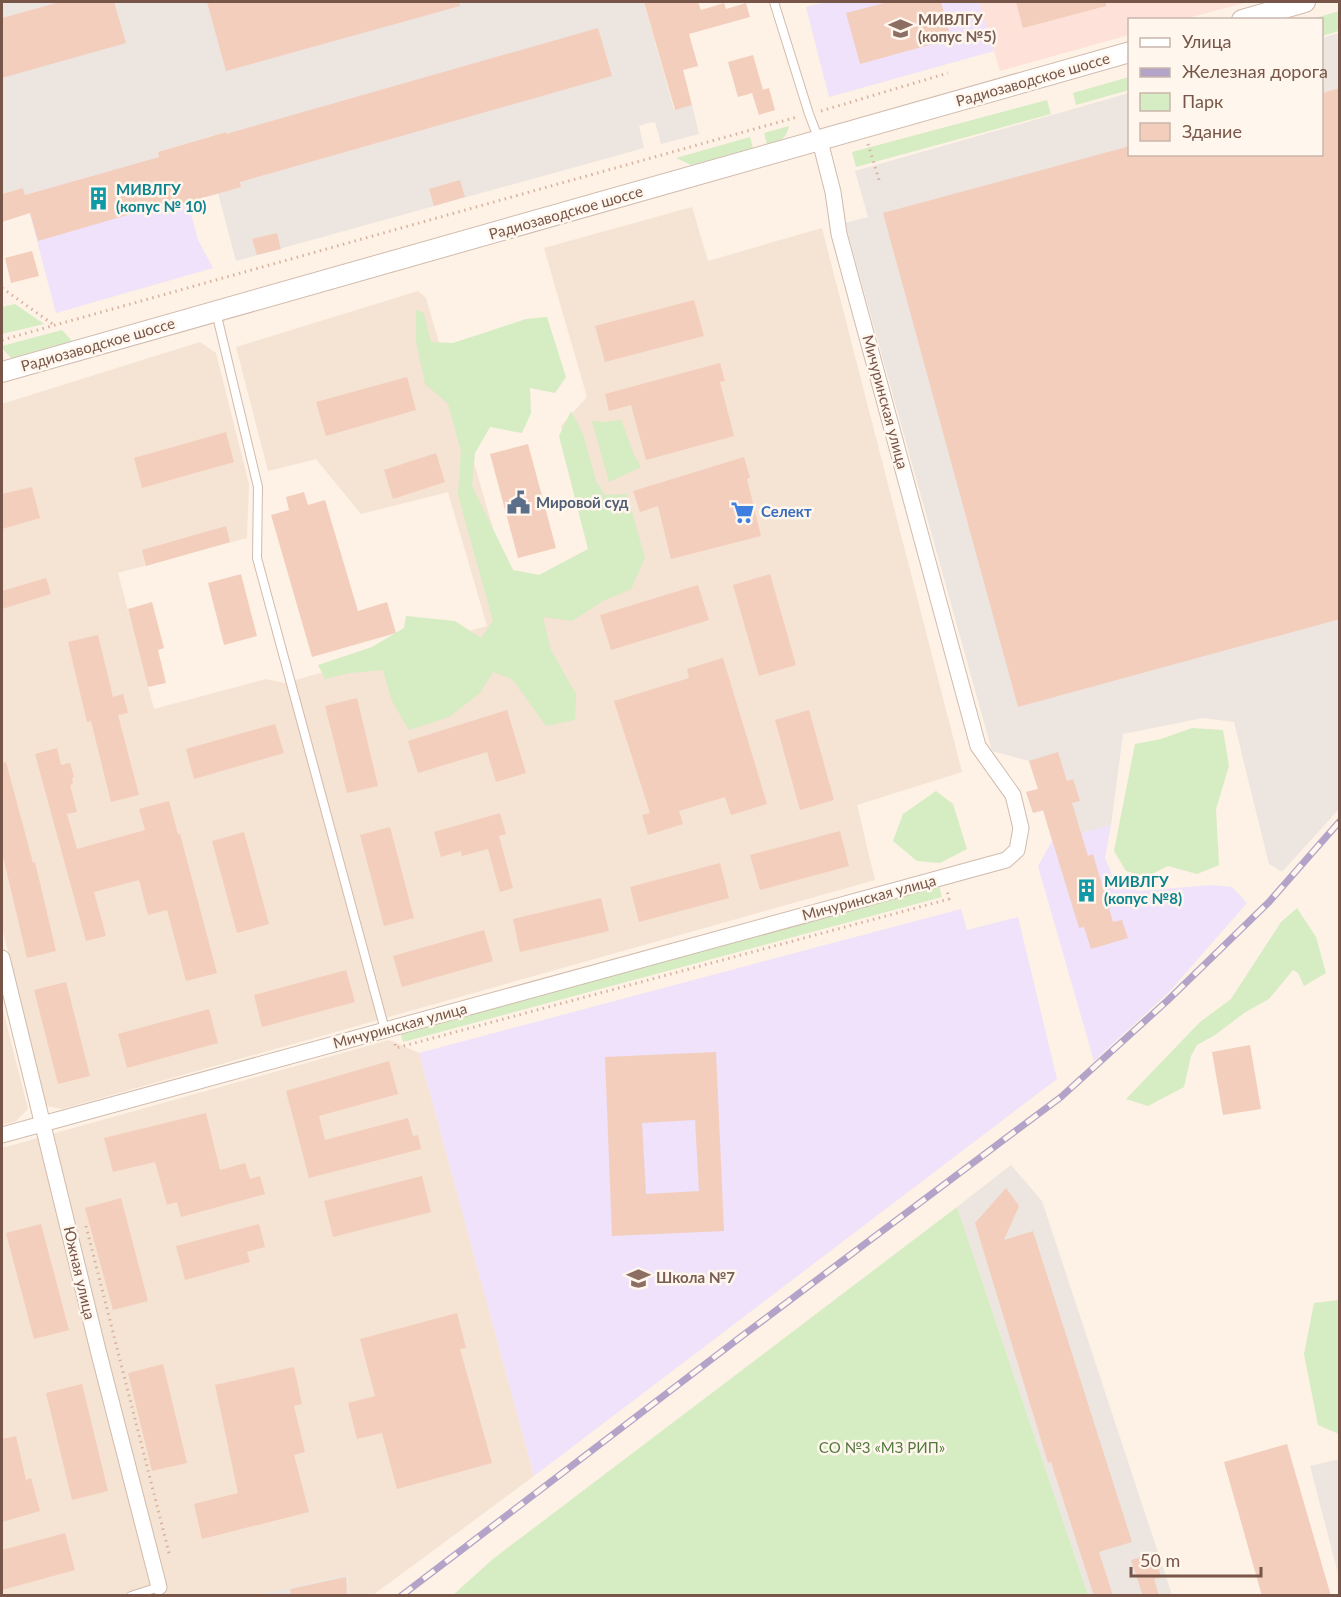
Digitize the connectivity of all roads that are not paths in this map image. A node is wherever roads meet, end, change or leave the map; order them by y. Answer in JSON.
{"nodes":[{"id":1,"x":774,"y":2,"type":"edge"},
{"id":2,"x":1305,"y":2,"type":"edge"},
{"id":3,"x":1249,"y":18,"type":"edge"},
{"id":4,"x":1128,"y":53,"type":"edge"},
{"id":5,"x":820,"y":141,"type":"junction"},
{"id":6,"x":216,"y":312,"type":"junction"},
{"id":7,"x":2,"y":372,"type":"edge"},
{"id":8,"x":2,"y":958,"type":"edge"},
{"id":9,"x":390,"y":1036,"type":"junction"},
{"id":10,"x":43,"y":1124,"type":"junction"},
{"id":11,"x":2,"y":1135,"type":"edge"},
{"id":12,"x":159,"y":1587,"type":"joint"},
{"id":13,"x":131,"y":1596,"type":"edge"}],
"edges":[{"from":1,"to":5,"type":"lane"},
{"from":2,"to":3,"type":"street"},
{"from":4,"to":5,"type":"street","name":"Радиозаводское шоссе"},
{"from":5,"to":6,"type":"street","name":"Радиозаводское шоссе"},
{"from":5,"to":9,"type":"street","name":"Мичуринская улица"},
{"from":6,"to":7,"type":"street","name":"Радиозаводское шоссе"},
{"from":6,"to":9,"type":"lane"},
{"from":8,"to":10,"type":"street","name":"Южная улица"},
{"from":9,"to":10,"type":"street","name":"Мичуринская улица"},
{"from":10,"to":11,"type":"street","name":"Мичуринская улица"},
{"from":10,"to":12,"type":"street","name":"Южная улица"},
{"from":12,"to":13,"type":"lane"}]}
